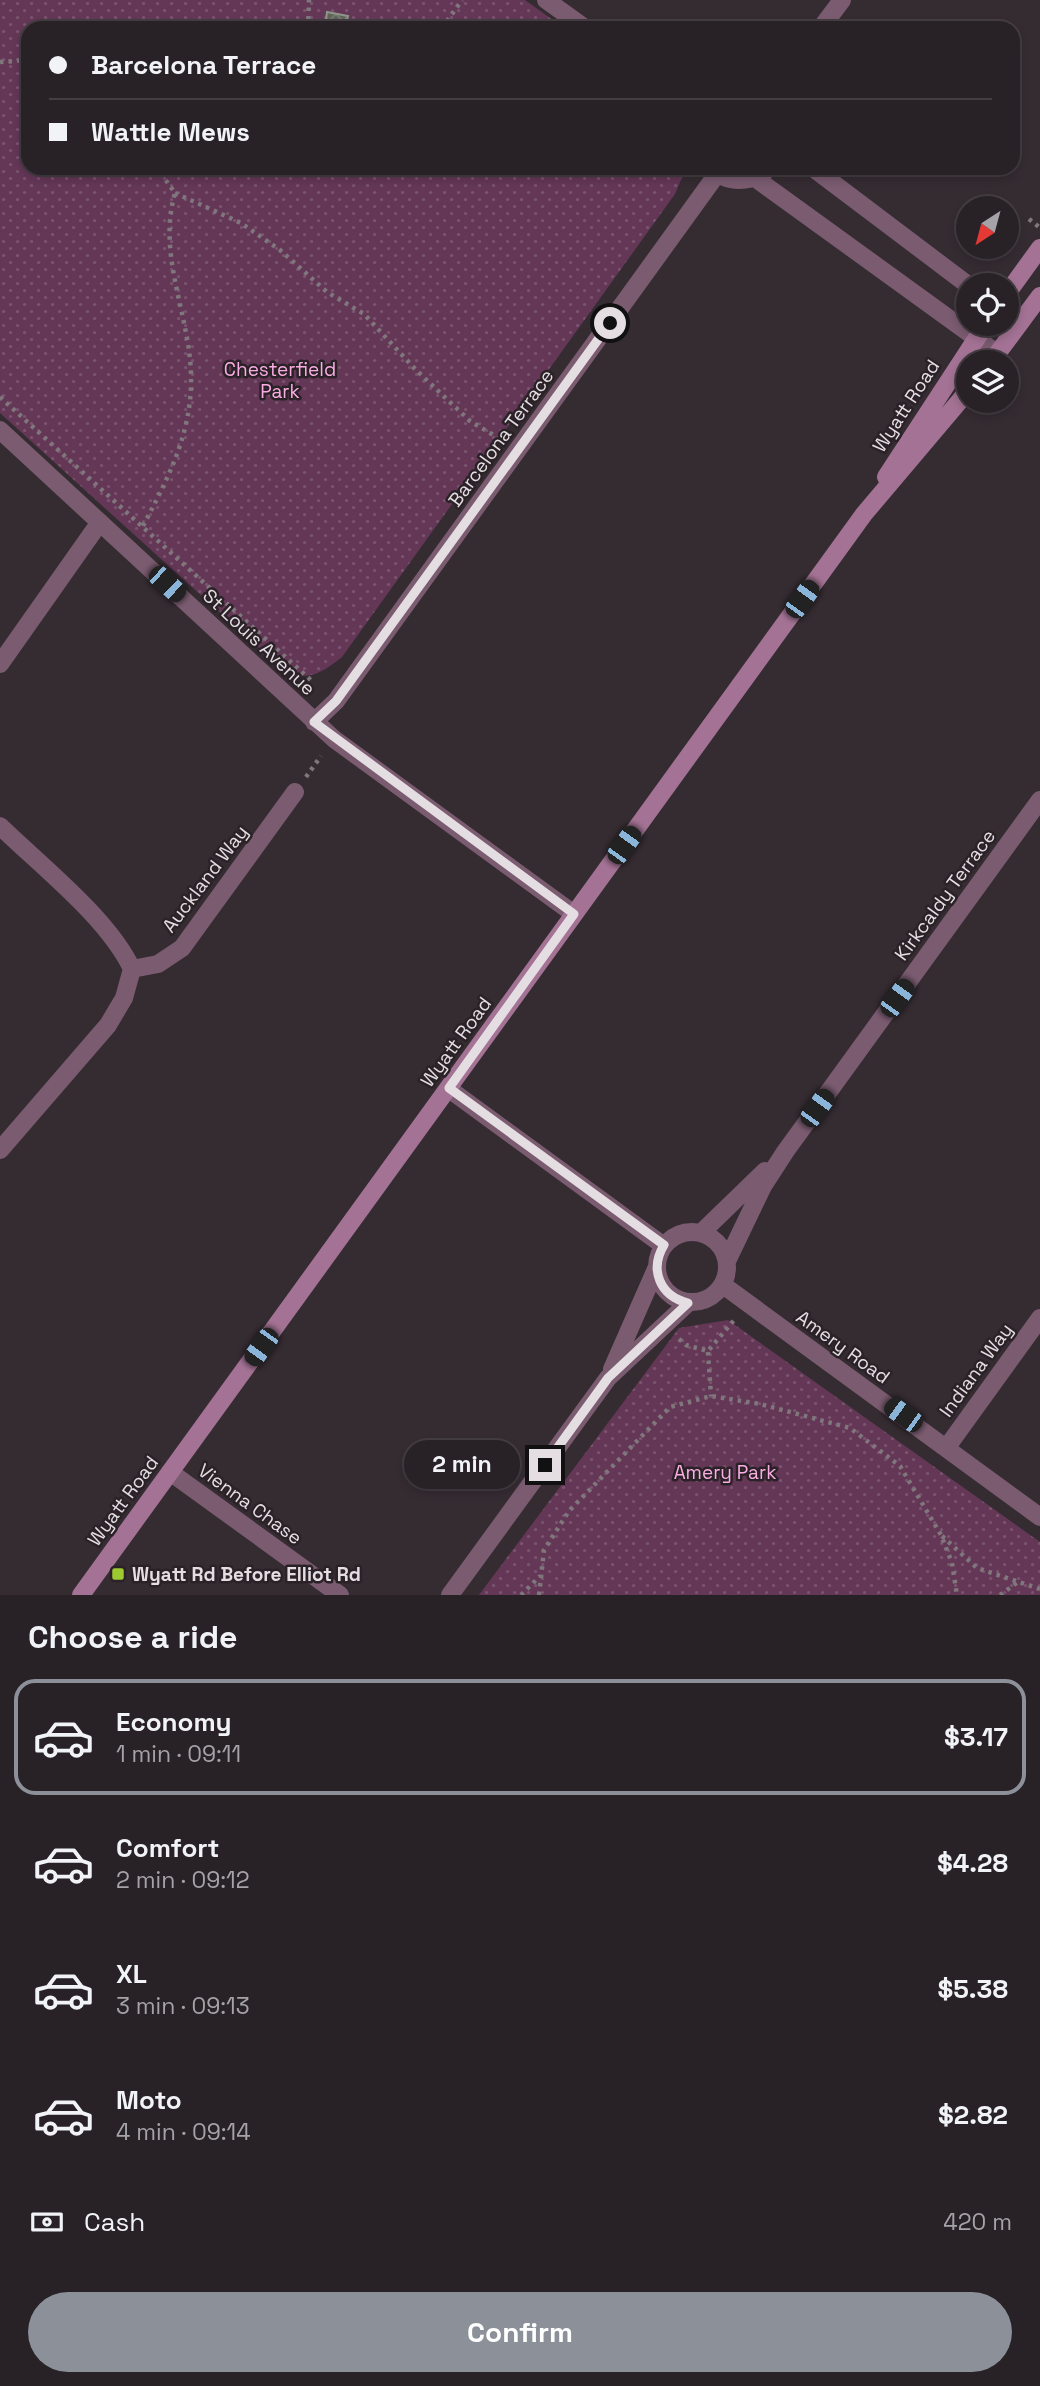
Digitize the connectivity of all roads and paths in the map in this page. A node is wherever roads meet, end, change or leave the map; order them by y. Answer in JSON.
{"nodes":[{"id":1,"x":309,"y":0,"type":"edge"},
{"id":2,"x":462,"y":0,"type":"edge"},
{"id":3,"x":546,"y":0,"type":"edge"},
{"id":4,"x":842,"y":0,"type":"edge"},
{"id":5,"x":309,"y":21,"type":"edge"},
{"id":6,"x":447,"y":21,"type":"edge"},
{"id":7,"x":574,"y":21,"type":"edge"},
{"id":8,"x":826,"y":21,"type":"edge"},
{"id":9,"x":21,"y":60,"type":"edge"},
{"id":10,"x":0,"y":62,"type":"edge"},
{"id":11,"x":162,"y":175,"type":"edge"},
{"id":12,"x":710,"y":175,"type":"edge"},
{"id":13,"x":725,"y":175,"type":"edge"},
{"id":14,"x":757,"y":175,"type":"edge"},
{"id":15,"x":765,"y":175,"type":"edge"},
{"id":16,"x":822,"y":175,"type":"edge"},
{"id":17,"x":175,"y":193,"type":"junction"},
{"id":18,"x":1029,"y":219,"type":"dead end"},
{"id":19,"x":1040,"y":228,"type":"edge"},
{"id":20,"x":1040,"y":248,"type":"edge"},
{"id":21,"x":956,"y":276,"type":"edge"},
{"id":22,"x":1019,"y":277,"type":"edge"},
{"id":23,"x":1040,"y":296,"type":"edge"},
{"id":24,"x":956,"y":314,"type":"edge"},
{"id":25,"x":1019,"y":314,"type":"edge"},
{"id":26,"x":977,"y":336,"type":"edge"},
{"id":27,"x":0,"y":397,"type":"edge"},
{"id":28,"x":956,"y":405,"type":"edge"},
{"id":29,"x":0,"y":430,"type":"edge"},
{"id":30,"x":518,"y":450,"type":"junction"},
{"id":31,"x":864,"y":514,"type":"junction"},
{"id":32,"x":100,"y":522,"type":"junction"},
{"id":33,"x":143,"y":526,"type":"junction"},
{"id":34,"x":0,"y":664,"type":"edge"},
{"id":35,"x":314,"y":683,"type":"dead end"},
{"id":36,"x":314,"y":722,"type":"junction"},
{"id":37,"x":324,"y":753,"type":"dead end"},
{"id":38,"x":295,"y":792,"type":"joint"},
{"id":39,"x":1040,"y":800,"type":"edge"},
{"id":40,"x":0,"y":826,"type":"edge"},
{"id":41,"x":574,"y":914,"type":"junction"},
{"id":42,"x":132,"y":969,"type":"junction"},
{"id":43,"x":449,"y":1088,"type":"junction"},
{"id":44,"x":0,"y":1150,"type":"edge"},
{"id":45,"x":785,"y":1152,"type":"junction"},
{"id":46,"x":701,"y":1233,"type":"junction"},
{"id":47,"x":664,"y":1245,"type":"junction"},
{"id":48,"x":727,"y":1261,"type":"junction"},
{"id":49,"x":656,"y":1269,"type":"junction"},
{"id":50,"x":723,"y":1285,"type":"junction"},
{"id":51,"x":688,"y":1303,"type":"junction"},
{"id":52,"x":1040,"y":1318,"type":"edge"},
{"id":53,"x":708,"y":1351,"type":"dead end"},
{"id":54,"x":608,"y":1378,"type":"junction"},
{"id":55,"x":711,"y":1396,"type":"junction"},
{"id":56,"x":947,"y":1447,"type":"junction"},
{"id":57,"x":170,"y":1472,"type":"junction"},
{"id":58,"x":1040,"y":1517,"type":"edge"},
{"id":59,"x":941,"y":1535,"type":"junction"},
{"id":60,"x":541,"y":1575,"type":"junction"},
{"id":61,"x":1018,"y":1582,"type":"junction"},
{"id":62,"x":1040,"y":1589,"type":"edge"},
{"id":63,"x":81,"y":1595,"type":"edge"},
{"id":64,"x":340,"y":1595,"type":"edge"},
{"id":65,"x":450,"y":1595,"type":"edge"},
{"id":66,"x":521,"y":1595,"type":"edge"},
{"id":67,"x":539,"y":1595,"type":"edge"},
{"id":68,"x":957,"y":1595,"type":"edge"},
{"id":69,"x":1000,"y":1595,"type":"edge"}],
"edges":[{"from":1,"to":5,"type":"path"},
{"from":2,"to":6,"type":"path"},
{"from":3,"to":7,"type":"street"},
{"from":4,"to":8,"type":"street"},
{"from":9,"to":10,"type":"path"},
{"from":11,"to":17,"type":"path"},
{"from":12,"to":30,"type":"street","name":"Barcelona Terrace"},
{"from":13,"to":14,"type":"street"},
{"from":15,"to":24,"type":"street"},
{"from":16,"to":21,"type":"street"},
{"from":17,"to":30,"type":"path"},
{"from":17,"to":33,"type":"path"},
{"from":18,"to":19,"type":"path"},
{"from":20,"to":22,"type":"street"},
{"from":23,"to":25,"type":"street"},
{"from":26,"to":31,"type":"street","name":"Wyatt Road"},
{"from":27,"to":33,"type":"path"},
{"from":28,"to":31,"type":"street","name":"Wyatt Road"},
{"from":29,"to":32,"type":"street","name":"St Louis Avenue"},
{"from":30,"to":36,"type":"street","name":"Barcelona Terrace"},
{"from":31,"to":41,"type":"street","name":"Wyatt Road"},
{"from":32,"to":34,"type":"street"},
{"from":32,"to":36,"type":"street","name":"St Louis Avenue"},
{"from":33,"to":35,"type":"path"},
{"from":36,"to":41,"type":"street","name":"St Louis Avenue"},
{"from":37,"to":38,"type":"path"},
{"from":38,"to":42,"type":"street","name":"Auckland Way"},
{"from":39,"to":45,"type":"street","name":"Kirkcaldy Terrace"},
{"from":40,"to":42,"type":"street"},
{"from":41,"to":43,"type":"street","name":"Wyatt Road"},
{"from":42,"to":44,"type":"street"},
{"from":43,"to":47,"type":"street"},
{"from":43,"to":57,"type":"street","name":"Wyatt Road"},
{"from":45,"to":46,"type":"street","name":"Kirkcaldy Terrace"},
{"from":45,"to":48,"type":"street","name":"Kirkcaldy Terrace"},
{"from":46,"to":47,"type":"street"},
{"from":46,"to":48,"type":"street"},
{"from":47,"to":49,"type":"street"},
{"from":48,"to":50,"type":"street"},
{"from":49,"to":51,"type":"street"},
{"from":49,"to":54,"type":"street"},
{"from":50,"to":51,"type":"street"},
{"from":50,"to":56,"type":"street","name":"Amery Road"},
{"from":51,"to":54,"type":"street"},
{"from":52,"to":56,"type":"street","name":"Indiana Way"},
{"from":53,"to":55,"type":"path"},
{"from":54,"to":65,"type":"street"},
{"from":55,"to":59,"type":"path"},
{"from":55,"to":60,"type":"path"},
{"from":56,"to":58,"type":"street","name":"Amery Road"},
{"from":57,"to":63,"type":"street","name":"Wyatt Road"},
{"from":57,"to":64,"type":"street","name":"Vienna Chase"},
{"from":59,"to":61,"type":"path"},
{"from":59,"to":68,"type":"path"},
{"from":60,"to":66,"type":"path"},
{"from":60,"to":67,"type":"path"},
{"from":61,"to":62,"type":"path"},
{"from":61,"to":69,"type":"path"}]}
